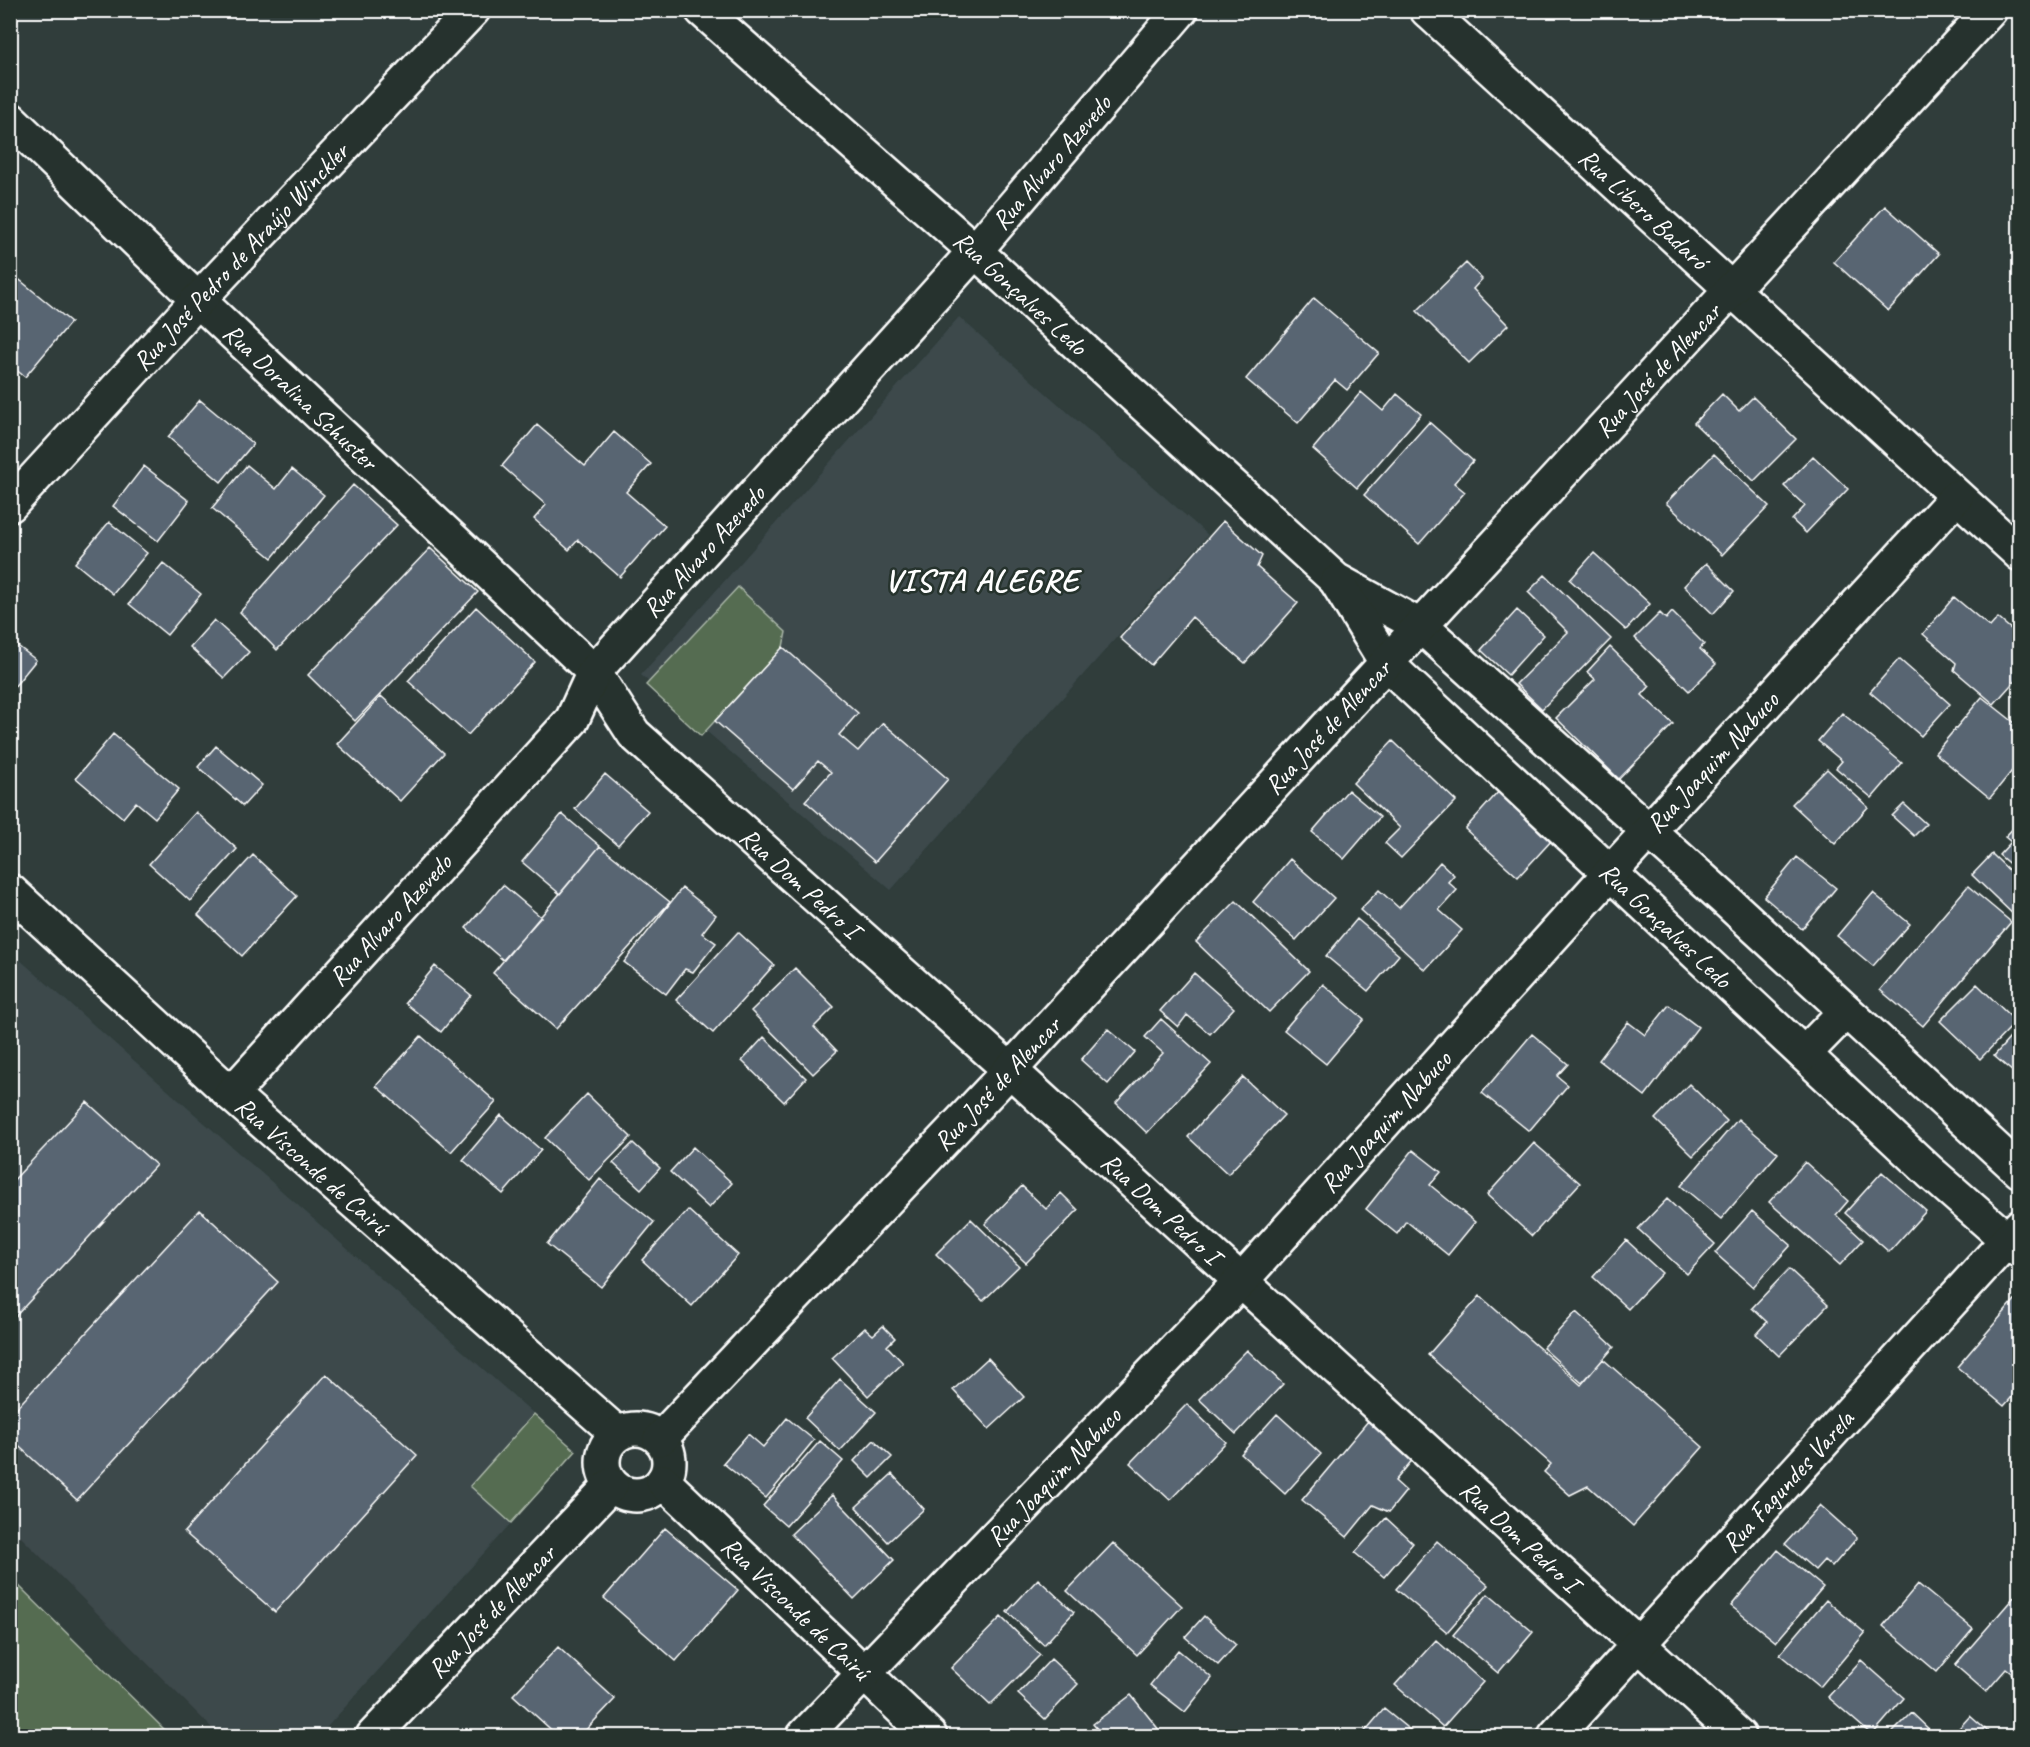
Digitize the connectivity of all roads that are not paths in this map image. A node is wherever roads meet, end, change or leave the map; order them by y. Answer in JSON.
{"nodes":[{"id":1,"x":473,"y":10,"type":"edge"},
{"id":2,"x":702,"y":10,"type":"edge"},
{"id":3,"x":1181,"y":10,"type":"edge"},
{"id":4,"x":1428,"y":10,"type":"edge"},
{"id":5,"x":1990,"y":10,"type":"edge"},
{"id":6,"x":10,"y":119,"type":"edge"},
{"id":7,"x":975,"y":251,"type":"junction"},
{"id":8,"x":1732,"y":292,"type":"junction"},
{"id":9,"x":198,"y":300,"type":"junction"},
{"id":10,"x":1956,"y":497,"type":"junction"},
{"id":11,"x":10,"y":505,"type":"edge"},
{"id":12,"x":2019,"y":554,"type":"edge"},
{"id":13,"x":1336,"y":580,"type":"junction"},
{"id":14,"x":1422,"y":627,"type":"junction"},
{"id":15,"x":1387,"y":664,"type":"junction"},
{"id":16,"x":594,"y":672,"type":"junction"},
{"id":17,"x":1648,"y":831,"type":"junction"},
{"id":18,"x":1610,"y":873,"type":"junction"},
{"id":19,"x":10,"y":891,"type":"edge"},
{"id":20,"x":1846,"y":1011,"type":"junction"},
{"id":21,"x":1804,"y":1054,"type":"junction"},
{"id":22,"x":1010,"y":1070,"type":"junction"},
{"id":23,"x":231,"y":1094,"type":"junction"},
{"id":24,"x":2019,"y":1171,"type":"edge"},
{"id":25,"x":2015,"y":1239,"type":"edge"},
{"id":26,"x":1241,"y":1281,"type":"junction"},
{"id":27,"x":618,"y":1434,"type":"junction"},
{"id":28,"x":660,"y":1439,"type":"junction"},
{"id":29,"x":663,"y":1481,"type":"junction"},
{"id":30,"x":611,"y":1485,"type":"junction"},
{"id":31,"x":1639,"y":1644,"type":"junction"},
{"id":32,"x":863,"y":1675,"type":"junction"},
{"id":33,"x":373,"y":1737,"type":"edge"},
{"id":34,"x":804,"y":1737,"type":"edge"},
{"id":35,"x":930,"y":1737,"type":"edge"},
{"id":36,"x":1555,"y":1737,"type":"edge"},
{"id":37,"x":1739,"y":1737,"type":"edge"}],
"edges":[{"from":1,"to":9,"type":"street","name":"Rua José Pedro de Araújo Winckler"},
{"from":2,"to":7,"type":"street","name":"Rua Gonçalves Ledo"},
{"from":3,"to":7,"type":"street","name":"Rua Alvaro Azevedo"},
{"from":4,"to":8,"type":"street","name":"Rua Libero Badaró"},
{"from":5,"to":8,"type":"street","name":"Rua José de Alencar"},
{"from":6,"to":9,"type":"street","name":"Rua Doralina Schuster"},
{"from":7,"to":13,"type":"street","name":"Rua Gonçalves Ledo"},
{"from":7,"to":16,"type":"street","name":"Rua Alvaro Azevedo"},
{"from":8,"to":10,"type":"street","name":"Rua Libero Badaró"},
{"from":8,"to":14,"type":"street","name":"Rua José de Alencar"},
{"from":9,"to":11,"type":"street","name":"Rua José Pedro de Araújo Winckler"},
{"from":9,"to":16,"type":"street","name":"Rua Doralina Schuster"},
{"from":10,"to":12,"type":"street","name":"Rua Libero Badaró"},
{"from":10,"to":17,"type":"street","name":"Rua Joaquim Nabuco"},
{"from":13,"to":14,"type":"street","name":"Rua Gonçalves Ledo"},
{"from":13,"to":15,"type":"street","name":"Rua Gonçalves Ledo"},
{"from":14,"to":15,"type":"street","name":"Rua José de Alencar"},
{"from":14,"to":17,"type":"street","name":"Rua Gonçalves Ledo"},
{"from":15,"to":18,"type":"street","name":"Rua Gonçalves Ledo"},
{"from":15,"to":22,"type":"street","name":"Rua José de Alencar"},
{"from":16,"to":22,"type":"street","name":"Rua Dom Pedro I"},
{"from":16,"to":23,"type":"street","name":"Rua Alvaro Azevedo"},
{"from":17,"to":18,"type":"street","name":"Rua Joaquim Nabuco"},
{"from":17,"to":20,"type":"street","name":"Rua Gonçalves Ledo"},
{"from":18,"to":21,"type":"street","name":"Rua Gonçalves Ledo"},
{"from":18,"to":26,"type":"street","name":"Rua Joaquim Nabuco"},
{"from":19,"to":23,"type":"street","name":"Rua Visconde de Cairú"},
{"from":20,"to":21,"type":"street"},
{"from":20,"to":24,"type":"street","name":"Rua Gonçalves Ledo"},
{"from":21,"to":25,"type":"street","name":"Rua Gonçalves Ledo"},
{"from":22,"to":26,"type":"street","name":"Rua Dom Pedro I"},
{"from":22,"to":28,"type":"street","name":"Rua José de Alencar"},
{"from":23,"to":27,"type":"street","name":"Rua Visconde de Cairú"},
{"from":25,"to":31,"type":"street","name":"Rua Fagundes Varela"},
{"from":26,"to":31,"type":"street","name":"Rua Dom Pedro I"},
{"from":26,"to":32,"type":"street","name":"Rua Joaquim Nabuco"},
{"from":27,"to":28,"type":"street"},
{"from":27,"to":30,"type":"street"},
{"from":28,"to":29,"type":"street"},
{"from":29,"to":30,"type":"street"},
{"from":29,"to":32,"type":"street","name":"Rua Visconde de Cairú"},
{"from":30,"to":33,"type":"street","name":"Rua José de Alencar"},
{"from":31,"to":36,"type":"street","name":"Rua Fagundes Varela"},
{"from":31,"to":37,"type":"street","name":"Rua Dom Pedro I"},
{"from":32,"to":34,"type":"street","name":"Rua Joaquim Nabuco"},
{"from":32,"to":35,"type":"street","name":"Rua Visconde de Cairú"}]}
